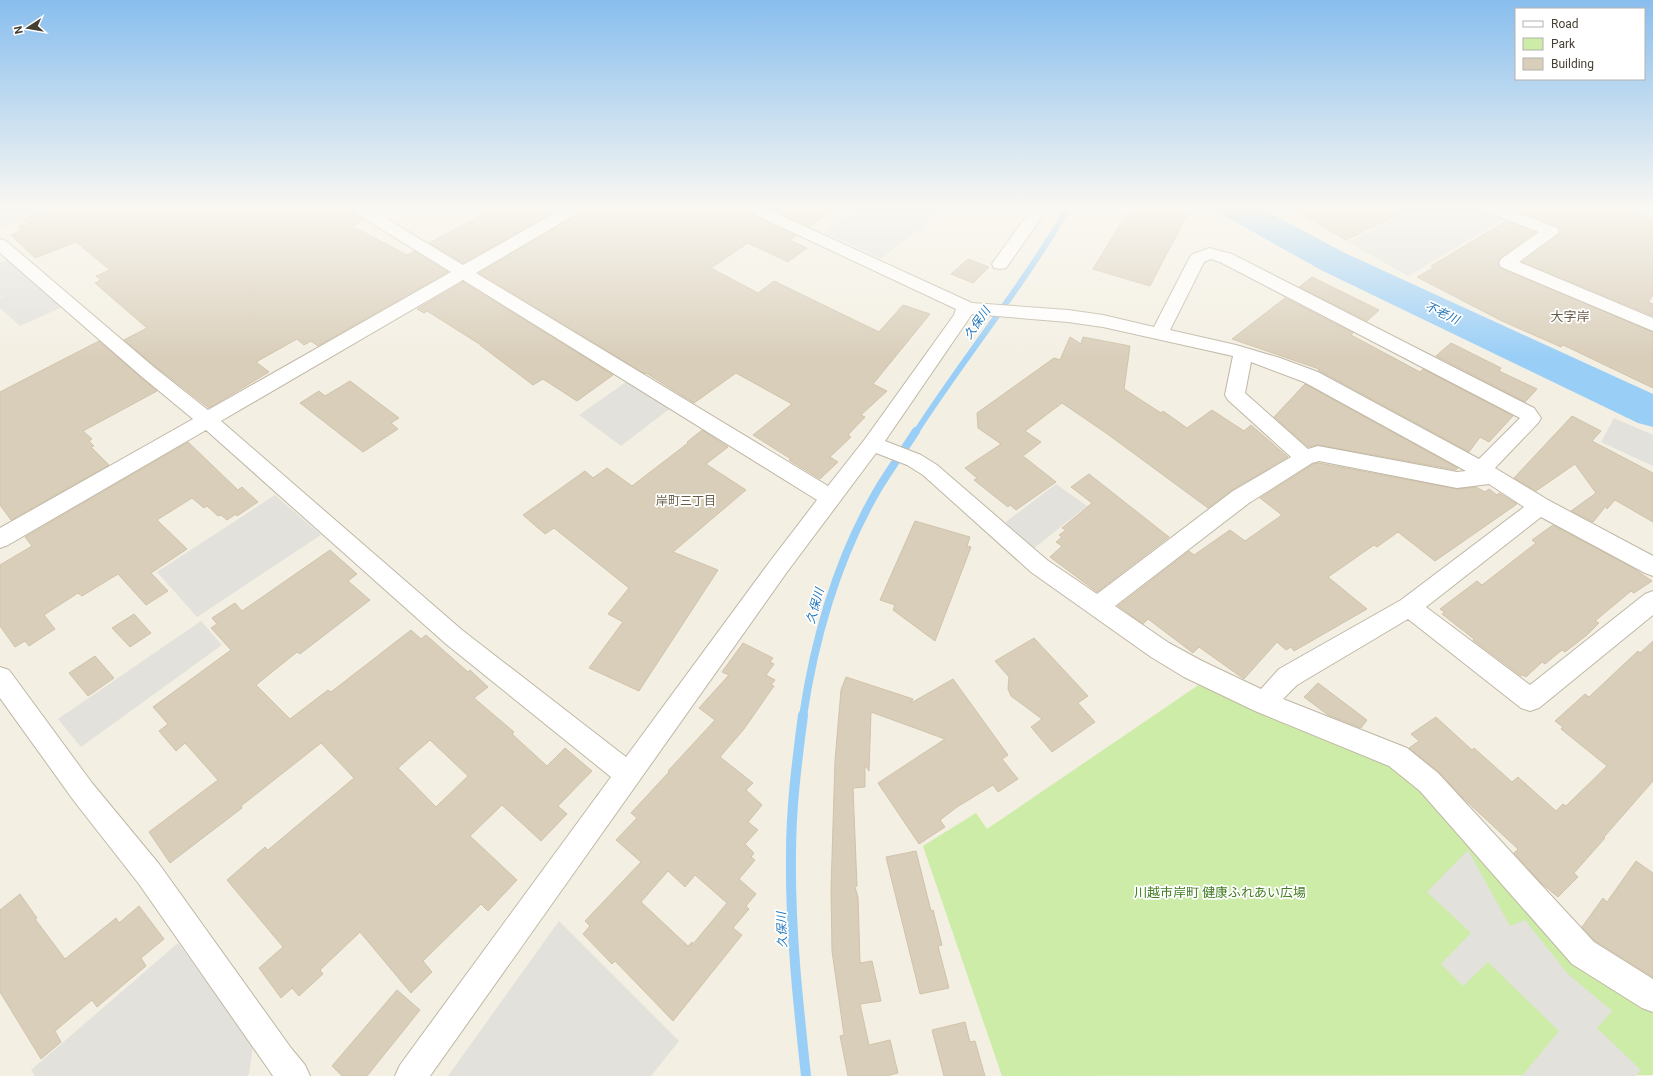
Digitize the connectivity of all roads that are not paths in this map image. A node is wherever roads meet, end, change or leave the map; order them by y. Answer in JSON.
{"nodes":[{"id":1,"x":16,"y":258,"type":"edge"},
{"id":2,"x":439,"y":258,"type":"edge"},
{"id":3,"x":488,"y":258,"type":"edge"},
{"id":4,"x":862,"y":258,"type":"edge"},
{"id":5,"x":1004,"y":258,"type":"edge"},
{"id":6,"x":1199,"y":258,"type":"edge"},
{"id":7,"x":1226,"y":258,"type":"edge"},
{"id":8,"x":1514,"y":258,"type":"edge"},
{"id":9,"x":1000,"y":264,"type":"dead end"},
{"id":10,"x":463,"y":273,"type":"junction"},
{"id":11,"x":972,"y":309,"type":"junction"},
{"id":12,"x":1653,"y":325,"type":"edge"},
{"id":13,"x":1160,"y":333,"type":"junction"},
{"id":14,"x":1243,"y":354,"type":"junction"},
{"id":15,"x":207,"y":420,"type":"junction"},
{"id":16,"x":878,"y":446,"type":"junction"},
{"id":17,"x":1305,"y":458,"type":"junction"},
{"id":18,"x":1486,"y":473,"type":"junction"},
{"id":19,"x":831,"y":498,"type":"junction"},
{"id":20,"x":1540,"y":506,"type":"junction"},
{"id":21,"x":0,"y":539,"type":"edge"},
{"id":22,"x":1653,"y":567,"type":"edge"},
{"id":23,"x":1653,"y":601,"type":"edge"},
{"id":24,"x":1097,"y":607,"type":"junction"},
{"id":25,"x":1409,"y":607,"type":"junction"},
{"id":26,"x":0,"y":678,"type":"edge"},
{"id":27,"x":1264,"y":703,"type":"junction"},
{"id":28,"x":629,"y":775,"type":"junction"},
{"id":29,"x":1653,"y":997,"type":"edge"},
{"id":30,"x":294,"y":1076,"type":"edge"},
{"id":31,"x":411,"y":1076,"type":"edge"}],
"edges":[{"from":1,"to":15,"type":"street"},
{"from":2,"to":10,"type":"street"},
{"from":3,"to":10,"type":"street"},
{"from":4,"to":11,"type":"street"},
{"from":5,"to":9,"type":"street"},
{"from":6,"to":13,"type":"street"},
{"from":7,"to":18,"type":"street"},
{"from":8,"to":12,"type":"street"},
{"from":10,"to":15,"type":"street"},
{"from":10,"to":19,"type":"street"},
{"from":11,"to":13,"type":"street"},
{"from":11,"to":16,"type":"street"},
{"from":13,"to":14,"type":"street"},
{"from":14,"to":17,"type":"street"},
{"from":14,"to":18,"type":"street"},
{"from":15,"to":21,"type":"street"},
{"from":15,"to":28,"type":"street"},
{"from":16,"to":19,"type":"street"},
{"from":16,"to":24,"type":"street"},
{"from":17,"to":18,"type":"street"},
{"from":17,"to":24,"type":"street"},
{"from":18,"to":20,"type":"street"},
{"from":19,"to":28,"type":"street"},
{"from":20,"to":22,"type":"street"},
{"from":20,"to":25,"type":"street"},
{"from":23,"to":25,"type":"street"},
{"from":24,"to":27,"type":"street"},
{"from":25,"to":27,"type":"street"},
{"from":26,"to":30,"type":"street"},
{"from":27,"to":29,"type":"street"},
{"from":28,"to":31,"type":"street"}]}
